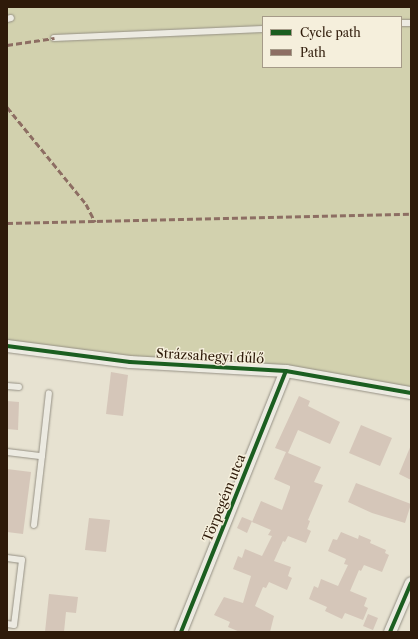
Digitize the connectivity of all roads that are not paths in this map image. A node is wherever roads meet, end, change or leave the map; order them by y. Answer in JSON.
{"nodes":[{"id":1,"x":262,"y":29,"type":"edge"},
{"id":2,"x":54,"y":38,"type":"dead end"},
{"id":3,"x":7,"y":346,"type":"edge"},
{"id":4,"x":286,"y":371,"type":"junction"},
{"id":5,"x":7,"y":386,"type":"edge"},
{"id":6,"x":19,"y":387,"type":"dead end"},
{"id":7,"x":49,"y":393,"type":"dead end"},
{"id":8,"x":411,"y":393,"type":"edge"},
{"id":9,"x":7,"y":452,"type":"edge"},
{"id":10,"x":42,"y":456,"type":"junction"},
{"id":11,"x":34,"y":525,"type":"dead end"},
{"id":12,"x":7,"y":558,"type":"edge"},
{"id":13,"x":411,"y":583,"type":"edge"},
{"id":14,"x":7,"y":624,"type":"edge"},
{"id":15,"x":182,"y":632,"type":"edge"},
{"id":16,"x":390,"y":632,"type":"edge"}],
"edges":[{"from":1,"to":2,"type":"lane"},
{"from":3,"to":4,"type":"street","name":"Strázsahegyi dűlő"},
{"from":4,"to":8,"type":"street","name":"Strázsahegyi dűlő"},
{"from":4,"to":15,"type":"street","name":"Törpegém utca"},
{"from":5,"to":6,"type":"lane"},
{"from":7,"to":10,"type":"lane"},
{"from":9,"to":10,"type":"lane"},
{"from":10,"to":11,"type":"lane"},
{"from":12,"to":14,"type":"lane"},
{"from":13,"to":16,"type":"street"}]}
